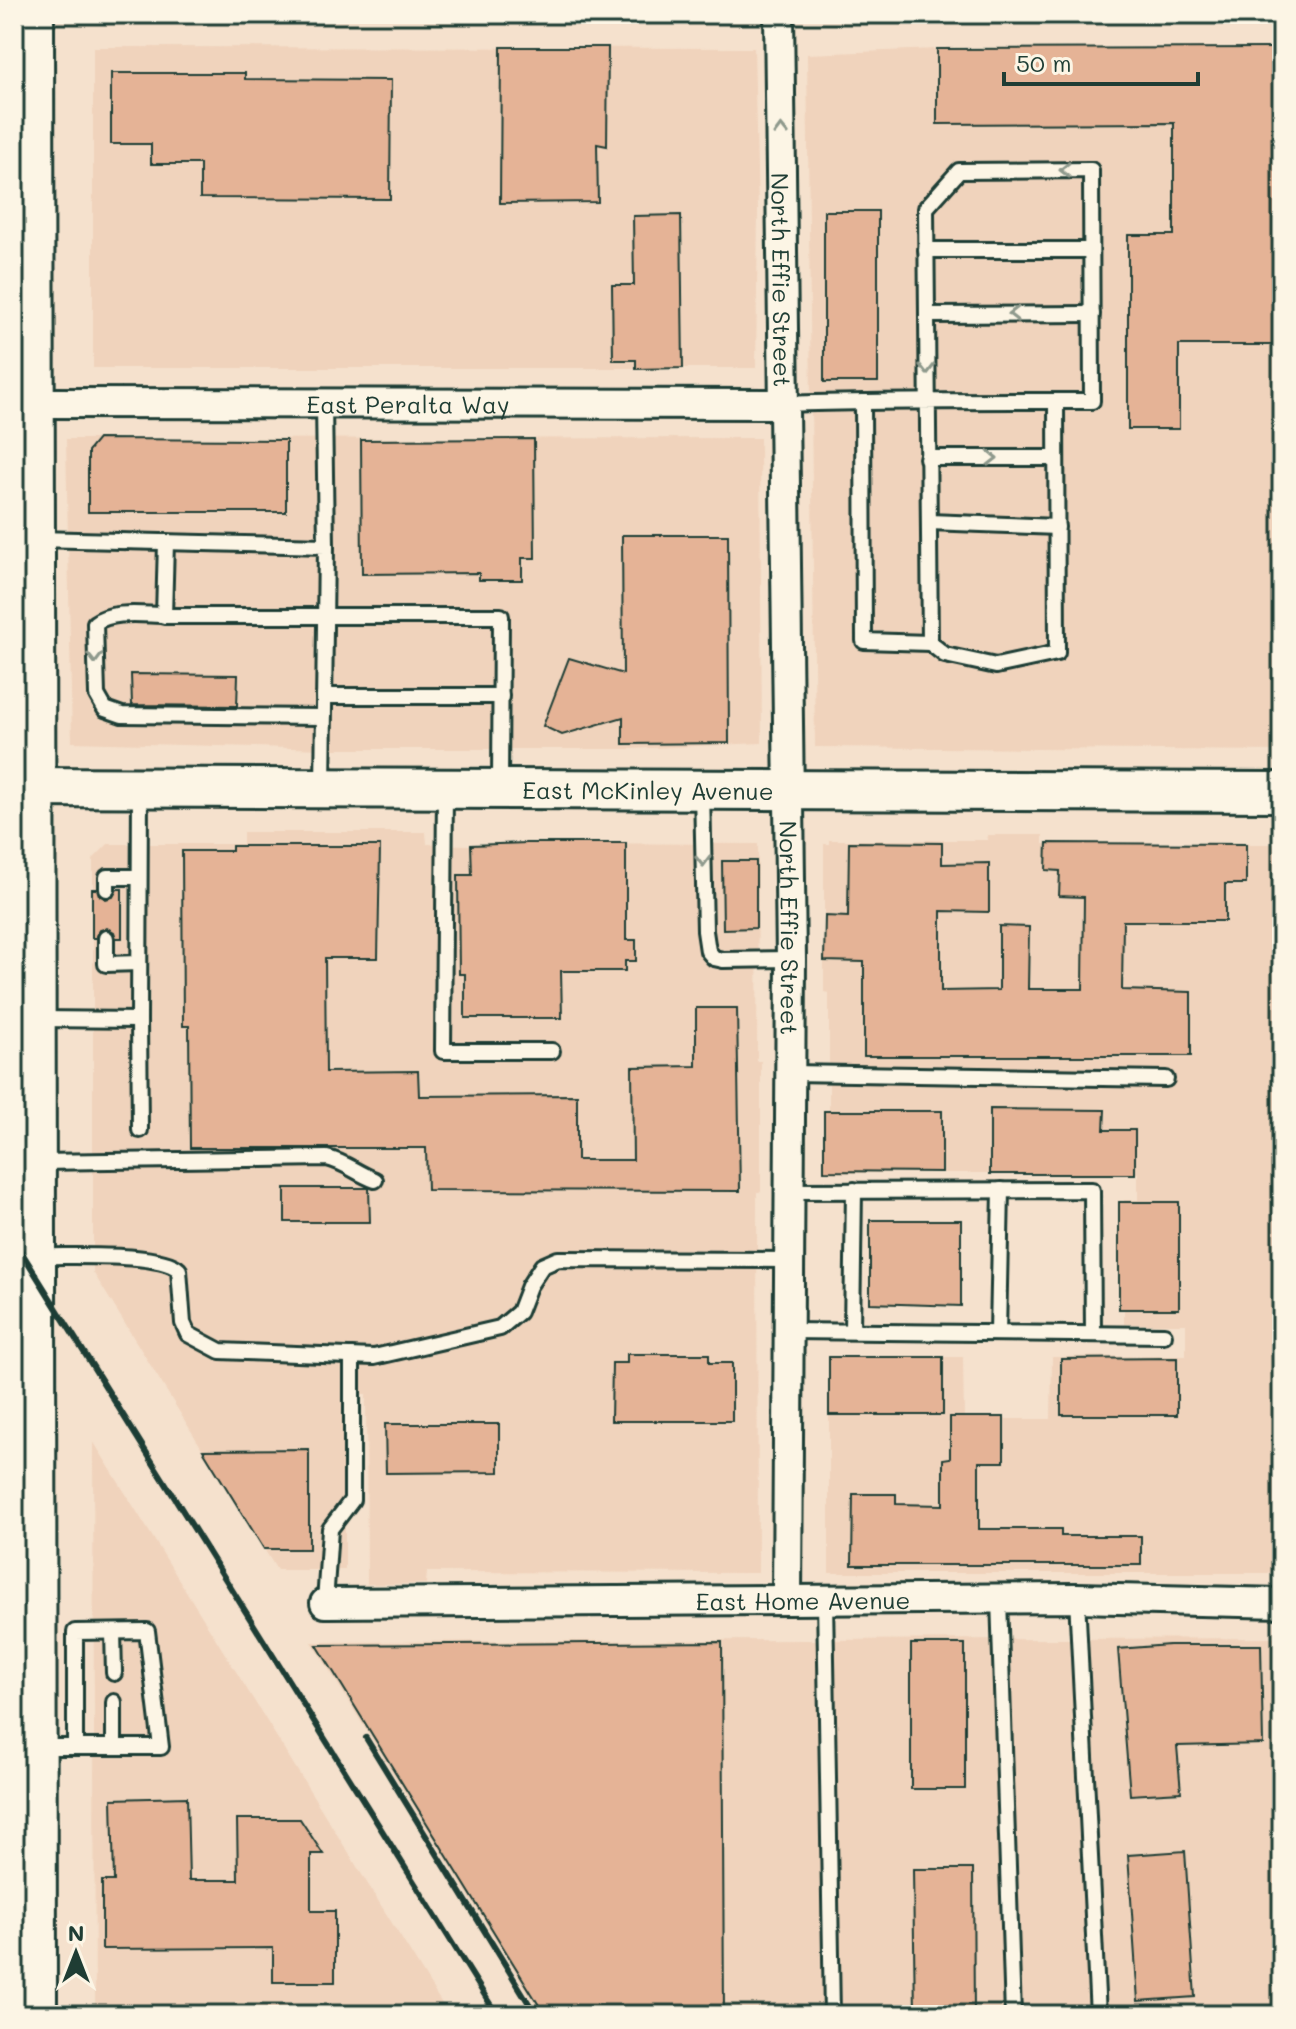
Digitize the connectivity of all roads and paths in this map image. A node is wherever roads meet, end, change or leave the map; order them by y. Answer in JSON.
{"nodes":[{"id":1,"x":31,"y":14,"type":"edge"},
{"id":2,"x":779,"y":14,"type":"edge"},
{"id":3,"x":14,"y":212,"type":"edge"},
{"id":4,"x":926,"y":250,"type":"junction"},
{"id":5,"x":1091,"y":250,"type":"junction"},
{"id":6,"x":32,"y":314,"type":"junction"},
{"id":7,"x":1092,"y":314,"type":"junction"},
{"id":8,"x":927,"y":315,"type":"junction"},
{"id":9,"x":23,"y":399,"type":"edge"},
{"id":10,"x":927,"y":401,"type":"junction"},
{"id":11,"x":1056,"y":401,"type":"junction"},
{"id":12,"x":863,"y":402,"type":"junction"},
{"id":13,"x":324,"y":403,"type":"junction"},
{"id":14,"x":784,"y":404,"type":"junction"},
{"id":15,"x":927,"y":458,"type":"junction"},
{"id":16,"x":1056,"y":458,"type":"junction"},
{"id":17,"x":929,"y":522,"type":"junction"},
{"id":18,"x":1057,"y":527,"type":"junction"},
{"id":19,"x":32,"y":539,"type":"junction"},
{"id":20,"x":166,"y":542,"type":"junction"},
{"id":21,"x":326,"y":546,"type":"junction"},
{"id":22,"x":164,"y":615,"type":"junction"},
{"id":23,"x":325,"y":615,"type":"junction"},
{"id":24,"x":930,"y":643,"type":"junction"},
{"id":25,"x":324,"y":696,"type":"junction"},
{"id":26,"x":501,"y":696,"type":"junction"},
{"id":27,"x":323,"y":717,"type":"junction"},
{"id":28,"x":23,"y":787,"type":"edge"},
{"id":29,"x":140,"y":788,"type":"junction"},
{"id":30,"x":323,"y":789,"type":"junction"},
{"id":31,"x":445,"y":789,"type":"junction"},
{"id":32,"x":500,"y":789,"type":"junction"},
{"id":33,"x":702,"y":790,"type":"junction"},
{"id":34,"x":790,"y":790,"type":"junction"},
{"id":35,"x":1282,"y":792,"type":"edge"},
{"id":36,"x":139,"y":877,"type":"junction"},
{"id":37,"x":107,"y":889,"type":"dead end"},
{"id":38,"x":106,"y":938,"type":"dead end"},
{"id":39,"x":791,"y":959,"type":"junction"},
{"id":40,"x":139,"y":963,"type":"junction"},
{"id":41,"x":34,"y":1019,"type":"junction"},
{"id":42,"x":139,"y":1020,"type":"junction"},
{"id":43,"x":552,"y":1051,"type":"dead end"},
{"id":44,"x":790,"y":1073,"type":"junction"},
{"id":45,"x":1166,"y":1079,"type":"dead end"},
{"id":46,"x":140,"y":1130,"type":"dead end"},
{"id":47,"x":35,"y":1162,"type":"junction"},
{"id":48,"x":375,"y":1180,"type":"dead end"},
{"id":49,"x":854,"y":1190,"type":"junction"},
{"id":50,"x":1001,"y":1190,"type":"junction"},
{"id":51,"x":790,"y":1191,"type":"junction"},
{"id":52,"x":35,"y":1256,"type":"junction"},
{"id":53,"x":789,"y":1260,"type":"junction"},
{"id":54,"x":789,"y":1331,"type":"junction"},
{"id":55,"x":852,"y":1331,"type":"junction"},
{"id":56,"x":998,"y":1333,"type":"junction"},
{"id":57,"x":1093,"y":1334,"type":"junction"},
{"id":58,"x":1164,"y":1335,"type":"dead end"},
{"id":59,"x":352,"y":1356,"type":"junction"},
{"id":60,"x":24,"y":1588,"type":"edge"},
{"id":61,"x":1077,"y":1598,"type":"junction"},
{"id":62,"x":999,"y":1599,"type":"junction"},
{"id":63,"x":787,"y":1600,"type":"junction"},
{"id":64,"x":825,"y":1600,"type":"junction"},
{"id":65,"x":325,"y":1603,"type":"joint"},
{"id":66,"x":1282,"y":1603,"type":"edge"},
{"id":67,"x":113,"y":1632,"type":"junction"},
{"id":68,"x":114,"y":1673,"type":"dead end"},
{"id":69,"x":114,"y":1702,"type":"dead end"},
{"id":70,"x":55,"y":1747,"type":"junction"},
{"id":71,"x":114,"y":1747,"type":"junction"},
{"id":72,"x":24,"y":1927,"type":"edge"},
{"id":73,"x":34,"y":2015,"type":"edge"},
{"id":74,"x":832,"y":2015,"type":"edge"},
{"id":75,"x":1013,"y":2015,"type":"edge"},
{"id":76,"x":1098,"y":2015,"type":"edge"}],
"edges":[{"from":1,"to":6,"type":"main road"},
{"from":14,"to":2,"type":"street","name":"North Effie Street","one_way":true},
{"from":3,"to":6,"type":"main road"},
{"from":4,"to":5,"type":"lane"},
{"from":5,"to":4,"type":"lane","one_way":true},
{"from":4,"to":8,"type":"lane"},
{"from":5,"to":7,"type":"lane"},
{"from":6,"to":9,"type":"main road"},
{"from":7,"to":8,"type":"lane","one_way":true},
{"from":7,"to":11,"type":"lane"},
{"from":8,"to":10,"type":"lane","one_way":true},
{"from":9,"to":13,"type":"street","name":"East Peralta Way"},
{"from":9,"to":19,"type":"main road"},
{"from":10,"to":11,"type":"lane"},
{"from":10,"to":12,"type":"lane"},
{"from":10,"to":15,"type":"lane"},
{"from":11,"to":16,"type":"lane"},
{"from":12,"to":14,"type":"lane"},
{"from":12,"to":24,"type":"lane"},
{"from":13,"to":14,"type":"street","name":"East Peralta Way"},
{"from":13,"to":21,"type":"lane"},
{"from":14,"to":34,"type":"street","name":"North Effie Street"},
{"from":15,"to":16,"type":"lane","one_way":true},
{"from":15,"to":17,"type":"lane"},
{"from":16,"to":18,"type":"lane"},
{"from":17,"to":18,"type":"lane"},
{"from":17,"to":24,"type":"lane"},
{"from":18,"to":24,"type":"lane"},
{"from":19,"to":20,"type":"lane"},
{"from":19,"to":28,"type":"main road"},
{"from":20,"to":21,"type":"lane"},
{"from":20,"to":22,"type":"lane"},
{"from":21,"to":23,"type":"lane"},
{"from":22,"to":23,"type":"lane"},
{"from":22,"to":27,"type":"lane","one_way":true},
{"from":23,"to":25,"type":"lane"},
{"from":23,"to":26,"type":"lane"},
{"from":25,"to":26,"type":"lane"},
{"from":25,"to":27,"type":"lane"},
{"from":26,"to":32,"type":"lane"},
{"from":27,"to":30,"type":"lane"},
{"from":28,"to":29,"type":"main road","name":"East McKinley Avenue"},
{"from":28,"to":41,"type":"main road"},
{"from":29,"to":30,"type":"main road","name":"East McKinley Avenue"},
{"from":29,"to":36,"type":"lane"},
{"from":30,"to":31,"type":"main road","name":"East McKinley Avenue"},
{"from":31,"to":32,"type":"main road","name":"East McKinley Avenue"},
{"from":31,"to":43,"type":"lane"},
{"from":32,"to":33,"type":"main road","name":"East McKinley Avenue"},
{"from":33,"to":34,"type":"main road","name":"East McKinley Avenue"},
{"from":33,"to":39,"type":"lane","one_way":true},
{"from":34,"to":35,"type":"main road","name":"East McKinley Avenue"},
{"from":34,"to":39,"type":"street","name":"North Effie Street"},
{"from":36,"to":37,"type":"lane"},
{"from":36,"to":40,"type":"lane"},
{"from":38,"to":40,"type":"lane"},
{"from":39,"to":44,"type":"street","name":"North Effie Street"},
{"from":40,"to":42,"type":"lane"},
{"from":41,"to":42,"type":"lane"},
{"from":41,"to":47,"type":"main road"},
{"from":42,"to":46,"type":"lane"},
{"from":44,"to":45,"type":"lane"},
{"from":44,"to":51,"type":"street","name":"North Effie Street"},
{"from":47,"to":48,"type":"lane"},
{"from":47,"to":52,"type":"main road"},
{"from":49,"to":50,"type":"lane"},
{"from":49,"to":51,"type":"lane"},
{"from":49,"to":55,"type":"lane"},
{"from":50,"to":56,"type":"lane"},
{"from":50,"to":57,"type":"lane"},
{"from":51,"to":53,"type":"street","name":"North Effie Street"},
{"from":52,"to":59,"type":"lane"},
{"from":52,"to":60,"type":"main road"},
{"from":53,"to":54,"type":"street","name":"North Effie Street"},
{"from":53,"to":59,"type":"lane"},
{"from":54,"to":55,"type":"lane"},
{"from":54,"to":63,"type":"street","name":"North Effie Street"},
{"from":55,"to":56,"type":"lane"},
{"from":56,"to":57,"type":"lane"},
{"from":57,"to":58,"type":"lane"},
{"from":59,"to":65,"type":"lane"},
{"from":60,"to":70,"type":"main road"},
{"from":61,"to":62,"type":"street","name":"East Home Avenue"},
{"from":61,"to":66,"type":"street","name":"East Home Avenue"},
{"from":61,"to":76,"type":"lane"},
{"from":62,"to":64,"type":"street","name":"East Home Avenue"},
{"from":62,"to":75,"type":"lane"},
{"from":63,"to":64,"type":"street","name":"East Home Avenue"},
{"from":63,"to":65,"type":"street","name":"East Home Avenue"},
{"from":64,"to":74,"type":"lane"},
{"from":67,"to":68,"type":"lane"},
{"from":67,"to":70,"type":"lane"},
{"from":67,"to":71,"type":"lane"},
{"from":69,"to":71,"type":"lane"},
{"from":70,"to":71,"type":"lane"},
{"from":70,"to":72,"type":"main road"},
{"from":72,"to":73,"type":"main road"}]}
